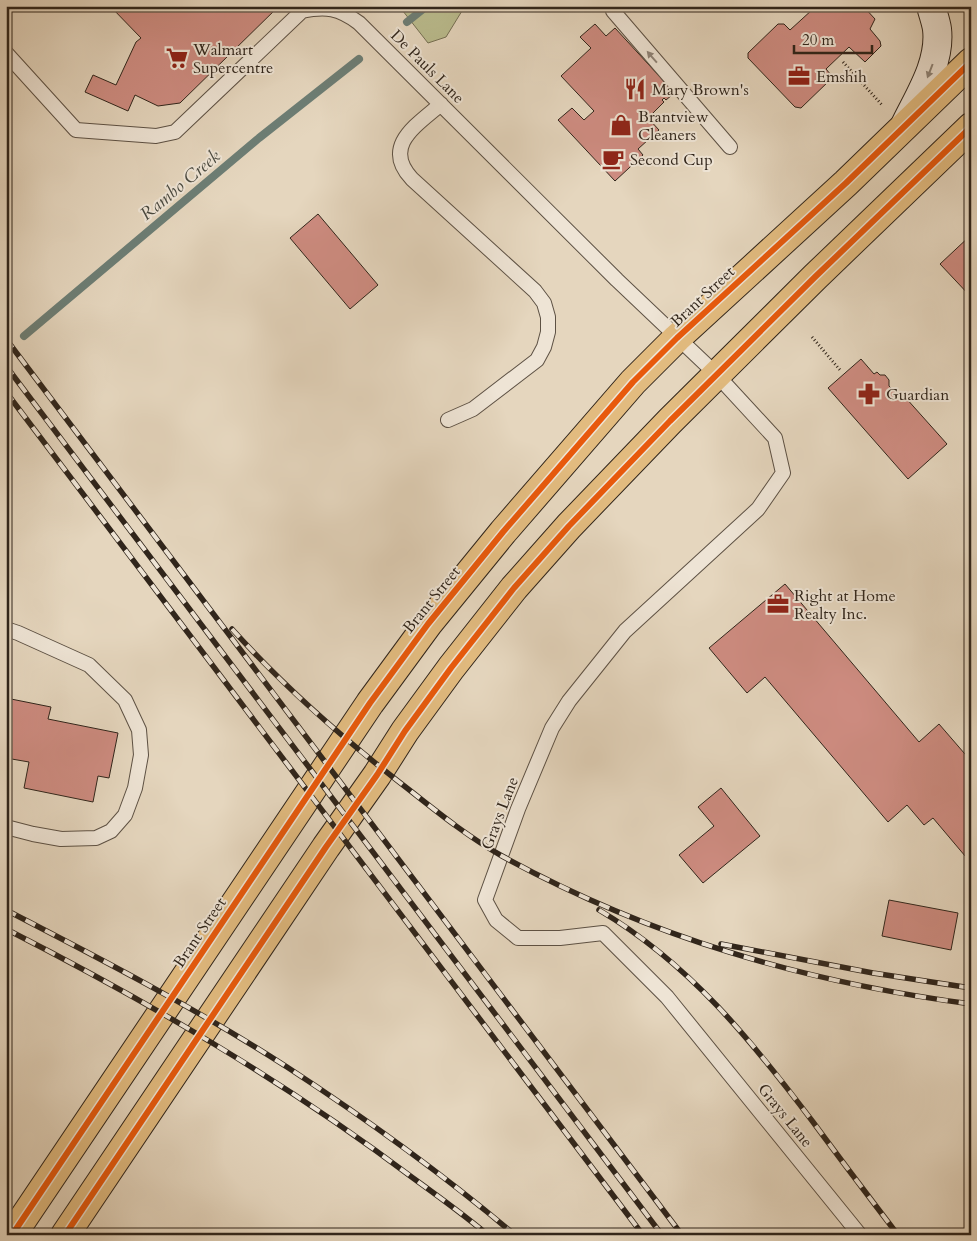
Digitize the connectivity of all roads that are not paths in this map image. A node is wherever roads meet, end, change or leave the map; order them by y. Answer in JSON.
{"nodes":[{"id":1,"x":931,"y":6,"type":"edge"},
{"id":2,"x":305,"y":8,"type":"edge"},
{"id":3,"x":612,"y":12,"type":"dead end"},
{"id":4,"x":6,"y":53,"type":"edge"},
{"id":5,"x":971,"y":62,"type":"edge"},
{"id":6,"x":441,"y":104,"type":"junction"},
{"id":7,"x":971,"y":127,"type":"edge"},
{"id":8,"x":904,"y":128,"type":"junction"},
{"id":9,"x":971,"y":145,"type":"edge"},
{"id":10,"x":730,"y":147,"type":"dead end"},
{"id":11,"x":930,"y":166,"type":"junction"},
{"id":12,"x":677,"y":338,"type":"junction"},
{"id":13,"x":716,"y":374,"type":"junction"},
{"id":14,"x":448,"y":420,"type":"dead end"},
{"id":15,"x":6,"y":629,"type":"edge"},
{"id":16,"x":6,"y":826,"type":"edge"},
{"id":17,"x":12,"y":1235,"type":"edge"},
{"id":18,"x":65,"y":1235,"type":"edge"},
{"id":19,"x":860,"y":1235,"type":"edge"}],
"edges":[{"from":1,"to":8,"type":"main road","one_way":true},
{"from":2,"to":4,"type":"lane","name":"De Pauls Lane"},
{"from":2,"to":6,"type":"lane","name":"De Pauls Lane"},
{"from":10,"to":3,"type":"lane","one_way":true},
{"from":5,"to":8,"type":"main road","name":"Brant Street"},
{"from":6,"to":12,"type":"lane","name":"De Pauls Lane"},
{"from":6,"to":14,"type":"lane"},
{"from":7,"to":11,"type":"main road"},
{"from":8,"to":12,"type":"main road","name":"Brant Street"},
{"from":9,"to":11,"type":"main road"},
{"from":11,"to":13,"type":"main road"},
{"from":12,"to":13,"type":"lane","name":"Grays Lane"},
{"from":12,"to":17,"type":"main road","name":"Brant Street"},
{"from":13,"to":18,"type":"main road"},
{"from":13,"to":19,"type":"lane","name":"Grays Lane"},
{"from":15,"to":16,"type":"lane"}]}
